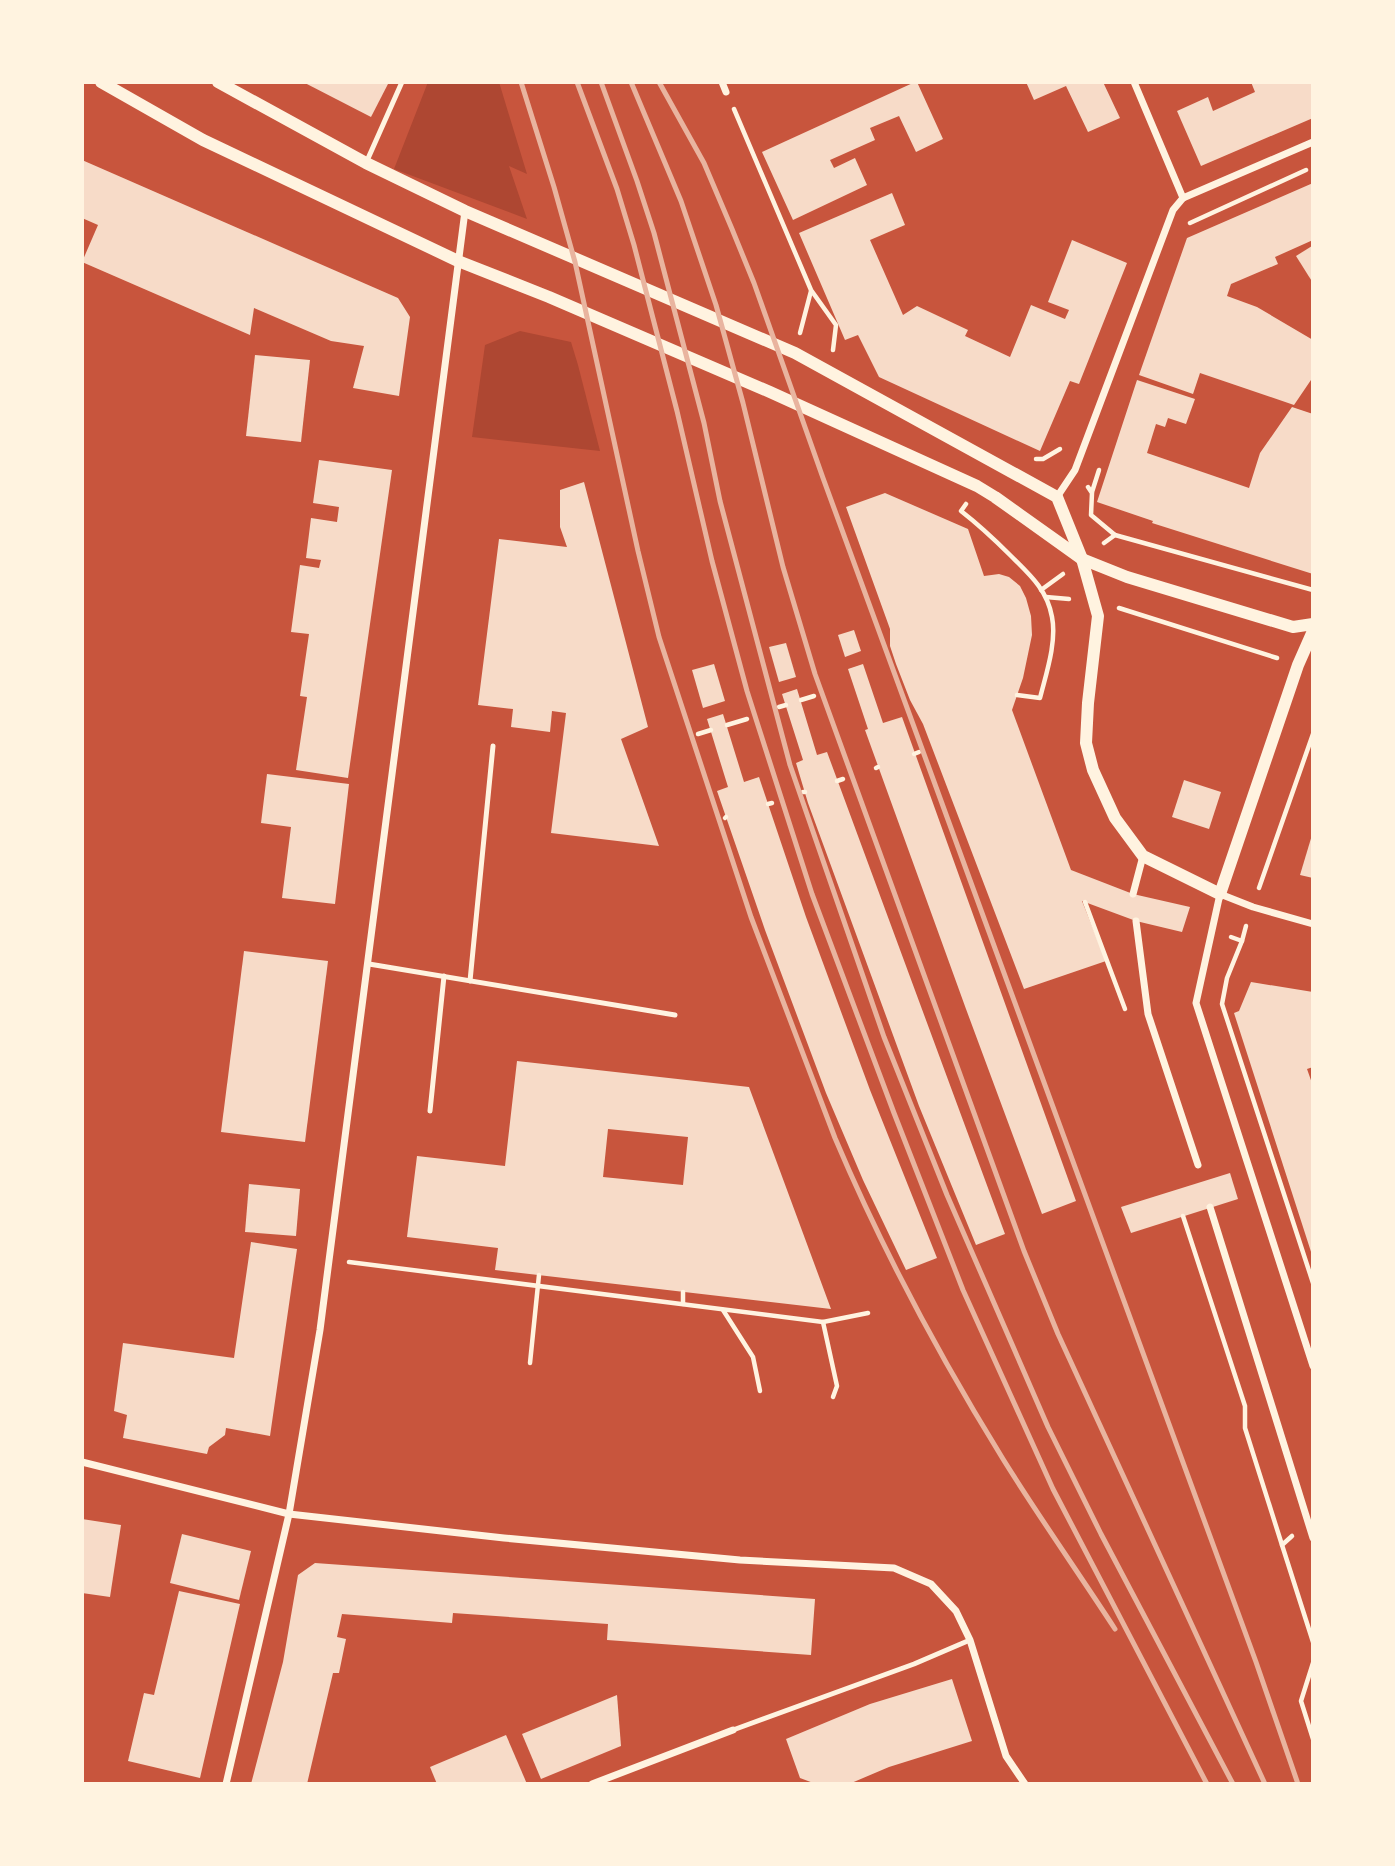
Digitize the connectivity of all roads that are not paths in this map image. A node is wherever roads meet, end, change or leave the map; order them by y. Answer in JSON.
{"nodes":[{"id":1,"x":101,"y":82,"type":"edge"},
{"id":2,"x":218,"y":82,"type":"edge"},
{"id":3,"x":402,"y":82,"type":"edge"},
{"id":4,"x":722,"y":82,"type":"edge"},
{"id":5,"x":1134,"y":82,"type":"edge"},
{"id":6,"x":726,"y":92,"type":"road end"},
{"id":7,"x":1313,"y":142,"type":"edge"},
{"id":8,"x":366,"y":163,"type":"junction"},
{"id":9,"x":1183,"y":198,"type":"junction"},
{"id":10,"x":465,"y":211,"type":"junction"},
{"id":11,"x":458,"y":261,"type":"junction"},
{"id":12,"x":1057,"y":497,"type":"junction"},
{"id":13,"x":1082,"y":559,"type":"junction"},
{"id":14,"x":1313,"y":624,"type":"edge"},
{"id":15,"x":1313,"y":631,"type":"edge"},
{"id":16,"x":493,"y":746,"type":"dead end"},
{"id":17,"x":1143,"y":856,"type":"junction"},
{"id":18,"x":1133,"y":894,"type":"dead end"},
{"id":19,"x":1220,"y":894,"type":"junction"},
{"id":20,"x":1136,"y":921,"type":"dead end"},
{"id":21,"x":1313,"y":924,"type":"edge"},
{"id":22,"x":369,"y":964,"type":"junction"},
{"id":23,"x":443,"y":976,"type":"junction"},
{"id":24,"x":470,"y":981,"type":"junction"},
{"id":25,"x":675,"y":1015,"type":"dead end"},
{"id":26,"x":430,"y":1111,"type":"dead end"},
{"id":27,"x":1198,"y":1165,"type":"dead end"},
{"id":28,"x":1210,"y":1208,"type":"dead end"},
{"id":29,"x":1313,"y":1366,"type":"edge"},
{"id":30,"x":82,"y":1462,"type":"edge"},
{"id":31,"x":289,"y":1514,"type":"junction"},
{"id":32,"x":1311,"y":1521,"type":"edge"},
{"id":33,"x":1313,"y":1538,"type":"edge"},
{"id":34,"x":970,"y":1640,"type":"junction"},
{"id":35,"x":733,"y":1730,"type":"joint"},
{"id":36,"x":226,"y":1784,"type":"edge"},
{"id":37,"x":592,"y":1784,"type":"edge"},
{"id":38,"x":1025,"y":1784,"type":"edge"}],
"edges":[{"from":1,"to":11,"type":"street"},
{"from":2,"to":8,"type":"street"},
{"from":3,"to":8,"type":"lane"},
{"from":4,"to":6,"type":"street"},
{"from":5,"to":9,"type":"street"},
{"from":7,"to":9,"type":"street"},
{"from":8,"to":10,"type":"street"},
{"from":9,"to":12,"type":"street"},
{"from":10,"to":11,"type":"street"},
{"from":10,"to":12,"type":"street"},
{"from":11,"to":13,"type":"street"},
{"from":11,"to":22,"type":"street"},
{"from":12,"to":13,"type":"street"},
{"from":13,"to":14,"type":"street"},
{"from":13,"to":17,"type":"street"},
{"from":15,"to":19,"type":"street"},
{"from":16,"to":24,"type":"lane"},
{"from":17,"to":18,"type":"street"},
{"from":17,"to":19,"type":"street"},
{"from":19,"to":21,"type":"street"},
{"from":19,"to":29,"type":"street"},
{"from":20,"to":27,"type":"street"},
{"from":22,"to":23,"type":"lane"},
{"from":22,"to":31,"type":"street"},
{"from":23,"to":24,"type":"lane"},
{"from":23,"to":26,"type":"lane"},
{"from":24,"to":25,"type":"lane"},
{"from":28,"to":32,"type":"street"},
{"from":30,"to":31,"type":"street"},
{"from":31,"to":34,"type":"street"},
{"from":31,"to":36,"type":"street"},
{"from":32,"to":33,"type":"street"},
{"from":34,"to":35,"type":"lane"},
{"from":34,"to":38,"type":"street"},
{"from":35,"to":37,"type":"street"}]}
